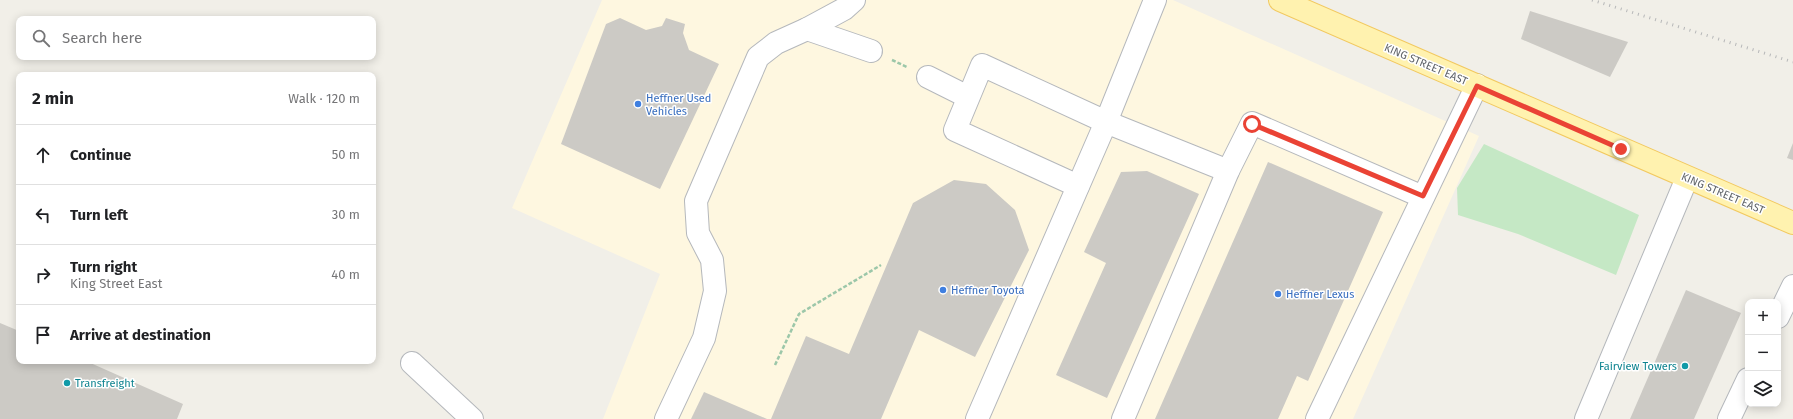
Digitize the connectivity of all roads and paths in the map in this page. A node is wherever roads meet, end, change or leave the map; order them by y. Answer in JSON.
{"nodes":[{"id":1,"x":854,"y":0,"type":"edge"},
{"id":2,"x":1155,"y":0,"type":"edge"},
{"id":3,"x":1280,"y":0,"type":"edge"},
{"id":4,"x":807,"y":29,"type":"junction"},
{"id":5,"x":871,"y":51,"type":"joint"},
{"id":6,"x":928,"y":77,"type":"joint"},
{"id":7,"x":1477,"y":86,"type":"junction"},
{"id":8,"x":968,"y":97,"type":"junction"},
{"id":9,"x":1106,"y":122,"type":"junction"},
{"id":10,"x":1228,"y":171,"type":"junction"},
{"id":11,"x":1687,"y":178,"type":"junction"},
{"id":12,"x":1078,"y":186,"type":"junction"},
{"id":13,"x":1423,"y":196,"type":"junction"},
{"id":14,"x":1793,"y":224,"type":"edge"},
{"id":15,"x":881,"y":265,"type":"dead end"},
{"id":16,"x":1793,"y":286,"type":"edge"},
{"id":17,"x":1781,"y":311,"type":"edge"},
{"id":18,"x":412,"y":363,"type":"dead end"},
{"id":19,"x":775,"y":365,"type":"dead end"},
{"id":20,"x":1745,"y":385,"type":"edge"},
{"id":21,"x":472,"y":419,"type":"edge"},
{"id":22,"x":666,"y":419,"type":"edge"},
{"id":23,"x":977,"y":419,"type":"edge"},
{"id":24,"x":1123,"y":419,"type":"edge"},
{"id":25,"x":1317,"y":419,"type":"edge"},
{"id":26,"x":1586,"y":419,"type":"edge"},
{"id":27,"x":1729,"y":419,"type":"edge"}],
"edges":[{"from":1,"to":4,"type":"lane"},
{"from":2,"to":9,"type":"lane"},
{"from":3,"to":7,"type":"main road","name":"KING STREET EAST"},
{"from":4,"to":5,"type":"lane"},
{"from":4,"to":22,"type":"lane"},
{"from":5,"to":6,"type":"path"},
{"from":6,"to":8,"type":"lane"},
{"from":7,"to":11,"type":"main road","name":"KING STREET EAST"},
{"from":7,"to":13,"type":"lane"},
{"from":8,"to":9,"type":"lane"},
{"from":8,"to":12,"type":"lane"},
{"from":9,"to":10,"type":"lane"},
{"from":9,"to":12,"type":"lane"},
{"from":10,"to":13,"type":"lane"},
{"from":10,"to":24,"type":"lane"},
{"from":11,"to":14,"type":"main road","name":"KING STREET EAST"},
{"from":11,"to":26,"type":"lane"},
{"from":12,"to":23,"type":"lane"},
{"from":13,"to":25,"type":"lane"},
{"from":15,"to":19,"type":"path"},
{"from":16,"to":17,"type":"lane"},
{"from":18,"to":21,"type":"lane"},
{"from":20,"to":27,"type":"lane"}]}
